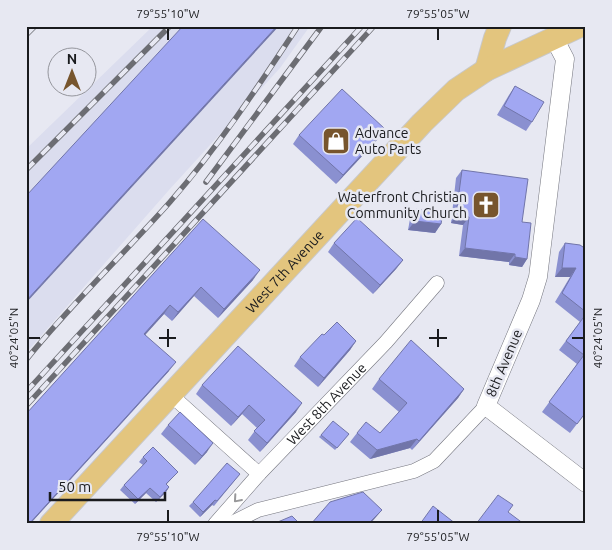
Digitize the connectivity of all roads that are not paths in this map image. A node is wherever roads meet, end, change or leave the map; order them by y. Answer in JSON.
{"nodes":[{"id":1,"x":500,"y":26,"type":"edge"},
{"id":2,"x":580,"y":26,"type":"edge"},
{"id":3,"x":550,"y":32,"type":"edge"},
{"id":4,"x":486,"y":70,"type":"junction"},
{"id":5,"x":437,"y":283,"type":"dead end"},
{"id":6,"x":170,"y":395,"type":"junction"},
{"id":7,"x":486,"y":406,"type":"junction"},
{"id":8,"x":259,"y":474,"type":"junction"},
{"id":9,"x":586,"y":483,"type":"edge"},
{"id":10,"x":51,"y":524,"type":"edge"},
{"id":11,"x":215,"y":524,"type":"edge"},
{"id":12,"x":230,"y":524,"type":"edge"}],
"edges":[{"from":1,"to":4,"type":"main road"},
{"from":2,"to":3,"type":"main road"},
{"from":3,"to":4,"type":"main road","name":"West 7th Avenue"},
{"from":3,"to":7,"type":"street","name":"8th Avenue"},
{"from":4,"to":6,"type":"main road","name":"West 7th Avenue"},
{"from":5,"to":8,"type":"street","name":"West 8th Avenue"},
{"from":6,"to":8,"type":"street"},
{"from":6,"to":10,"type":"main road","name":"West 7th Avenue"},
{"from":7,"to":9,"type":"street"},
{"from":7,"to":12,"type":"street","name":"8th Avenue"},
{"from":8,"to":11,"type":"street","name":"West 8th Avenue","one_way":true}]}
